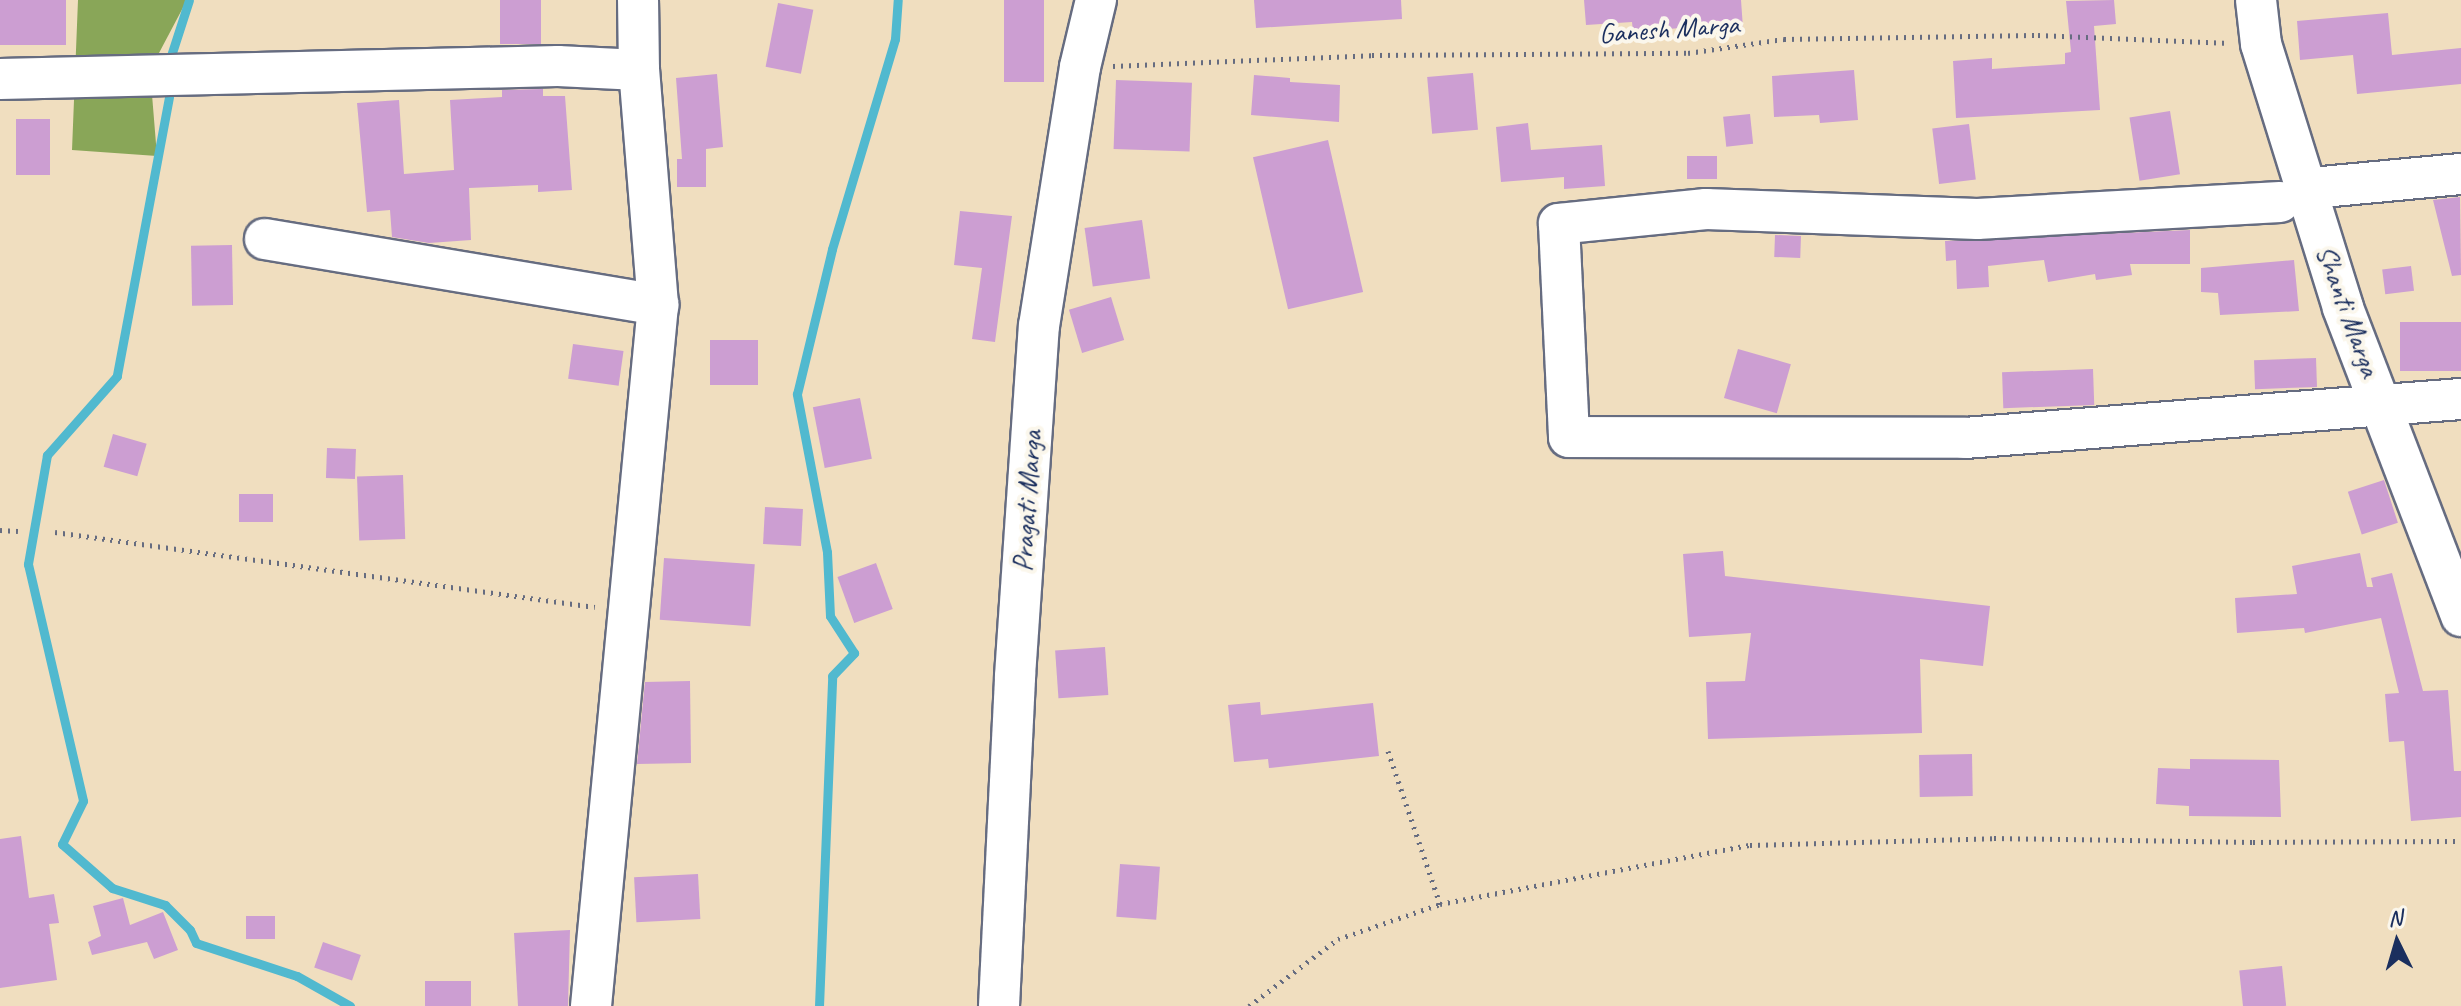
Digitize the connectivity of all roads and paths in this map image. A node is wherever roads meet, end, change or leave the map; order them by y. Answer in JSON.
{"nodes":[{"id":1,"x":638,"y":0,"type":"edge"},
{"id":2,"x":1096,"y":0,"type":"edge"},
{"id":3,"x":2256,"y":0,"type":"edge"},
{"id":4,"x":2261,"y":44,"type":"junction"},
{"id":5,"x":1080,"y":67,"type":"junction"},
{"id":6,"x":639,"y":70,"type":"junction"},
{"id":7,"x":0,"y":79,"type":"edge"},
{"id":8,"x":2461,"y":174,"type":"edge"},
{"id":9,"x":265,"y":239,"type":"dead end"},
{"id":10,"x":658,"y":305,"type":"junction"},
{"id":11,"x":2461,"y":399,"type":"edge"},
{"id":12,"x":2383,"y":406,"type":"junction"},
{"id":13,"x":0,"y":530,"type":"edge"},
{"id":14,"x":18,"y":531,"type":"dead end"},
{"id":15,"x":55,"y":532,"type":"dead end"},
{"id":16,"x":627,"y":615,"type":"junction"},
{"id":17,"x":2461,"y":616,"type":"edge"},
{"id":18,"x":1388,"y":751,"type":"dead end"},
{"id":19,"x":2461,"y":841,"type":"edge"},
{"id":20,"x":1440,"y":904,"type":"junction"},
{"id":21,"x":591,"y":1006,"type":"edge"},
{"id":22,"x":999,"y":1006,"type":"edge"},
{"id":23,"x":1249,"y":1006,"type":"edge"}],
"edges":[{"from":1,"to":6,"type":"street"},
{"from":2,"to":5,"type":"street","name":"Pragati Marga"},
{"from":3,"to":4,"type":"street","name":"Shanti Marga"},
{"from":4,"to":5,"type":"path","name":"Ganesh Marga"},
{"from":4,"to":12,"type":"street","name":"Shanti Marga"},
{"from":5,"to":22,"type":"street","name":"Pragati Marga"},
{"from":6,"to":7,"type":"street"},
{"from":6,"to":10,"type":"street"},
{"from":8,"to":12,"type":"street"},
{"from":9,"to":10,"type":"street"},
{"from":10,"to":16,"type":"street"},
{"from":11,"to":12,"type":"street"},
{"from":12,"to":17,"type":"street","name":"Shanti Marga"},
{"from":13,"to":14,"type":"path"},
{"from":15,"to":16,"type":"path"},
{"from":16,"to":21,"type":"street"},
{"from":18,"to":20,"type":"path"},
{"from":19,"to":20,"type":"path"},
{"from":20,"to":23,"type":"path"}]}
